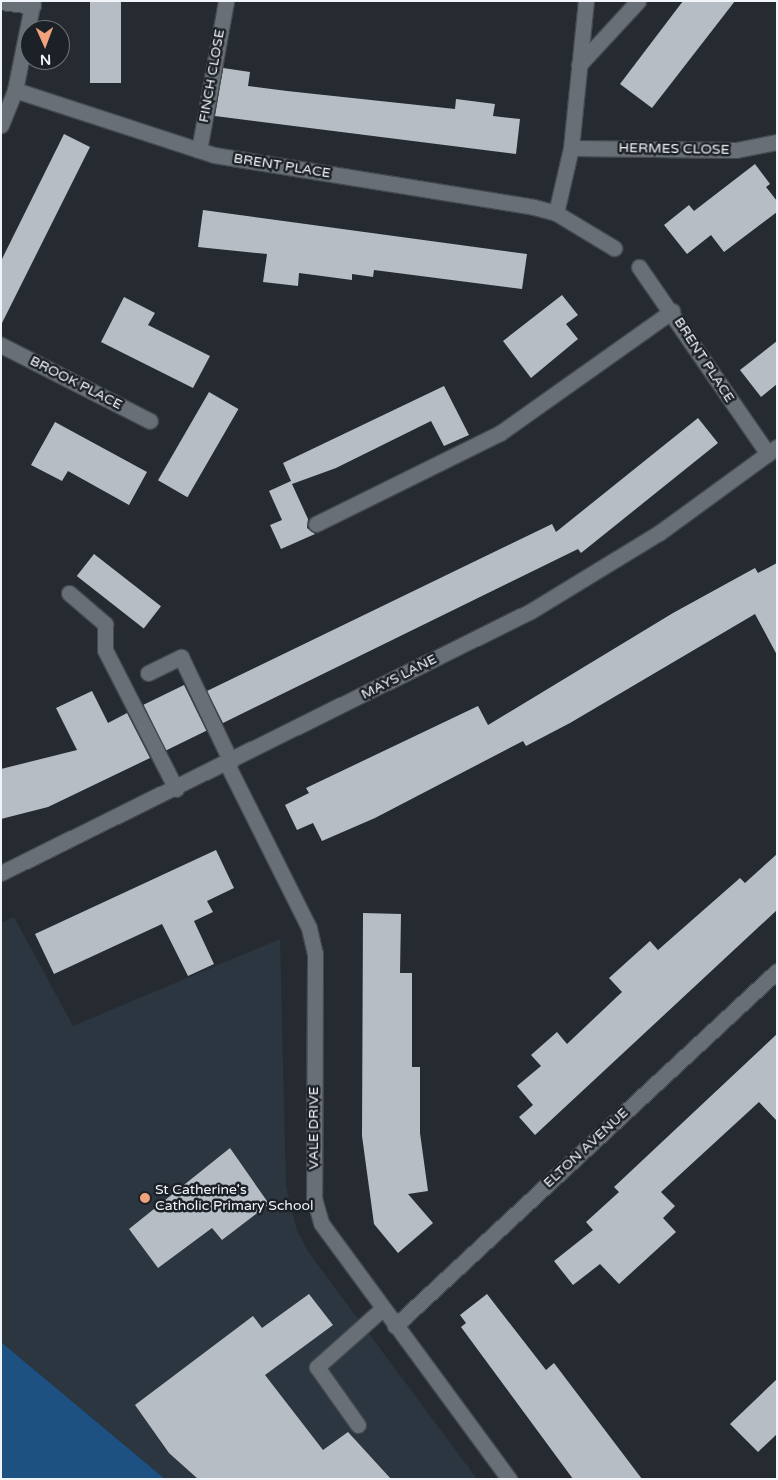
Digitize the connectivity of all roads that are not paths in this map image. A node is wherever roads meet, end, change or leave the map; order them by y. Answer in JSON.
{"nodes":[{"id":1,"x":226,"y":1,"type":"edge"},
{"id":2,"x":586,"y":1,"type":"edge"},
{"id":3,"x":638,"y":1,"type":"edge"},
{"id":4,"x":1,"y":2,"type":"edge"},
{"id":5,"x":33,"y":4,"type":"edge"},
{"id":6,"x":579,"y":65,"type":"junction"},
{"id":7,"x":15,"y":90,"type":"junction"},
{"id":8,"x":1,"y":125,"type":"edge"},
{"id":9,"x":777,"y":142,"type":"edge"},
{"id":10,"x":571,"y":148,"type":"junction"},
{"id":11,"x":199,"y":150,"type":"junction"},
{"id":12,"x":556,"y":213,"type":"junction"},
{"id":13,"x":614,"y":248,"type":"dead end"},
{"id":14,"x":638,"y":267,"type":"dead end"},
{"id":15,"x":672,"y":311,"type":"junction"},
{"id":16,"x":1,"y":345,"type":"edge"},
{"id":17,"x":150,"y":420,"type":"dead end"},
{"id":18,"x":772,"y":450,"type":"edge"},
{"id":19,"x":316,"y":524,"type":"dead end"},
{"id":20,"x":69,"y":593,"type":"dead end"},
{"id":21,"x":148,"y":673,"type":"dead end"},
{"id":22,"x":229,"y":763,"type":"junction"},
{"id":23,"x":176,"y":789,"type":"junction"},
{"id":24,"x":1,"y":873,"type":"edge"},
{"id":25,"x":777,"y":971,"type":"edge"},
{"id":26,"x":382,"y":1309,"type":"junction"},
{"id":27,"x":395,"y":1326,"type":"junction"},
{"id":28,"x":358,"y":1425,"type":"dead end"},
{"id":29,"x":509,"y":1479,"type":"edge"}],
"edges":[{"from":1,"to":11,"type":"street","name":"FINCH CLOSE"},
{"from":2,"to":6,"type":"street"},
{"from":3,"to":6,"type":"street"},
{"from":4,"to":5,"type":"street"},
{"from":5,"to":7,"type":"street"},
{"from":6,"to":10,"type":"street"},
{"from":7,"to":8,"type":"street"},
{"from":7,"to":11,"type":"street","name":"BRENT PLACE"},
{"from":9,"to":10,"type":"street","name":"HERMES CLOSE"},
{"from":10,"to":12,"type":"street"},
{"from":11,"to":12,"type":"street","name":"BRENT PLACE"},
{"from":12,"to":13,"type":"street","name":"BRENT PLACE"},
{"from":14,"to":15,"type":"street","name":"BRENT PLACE"},
{"from":15,"to":18,"type":"street","name":"BRENT PLACE"},
{"from":15,"to":19,"type":"street"},
{"from":16,"to":17,"type":"street","name":"BROOK PLACE"},
{"from":18,"to":22,"type":"street","name":"MAYS LANE"},
{"from":20,"to":23,"type":"street"},
{"from":21,"to":22,"type":"street","name":"VALE DRIVE"},
{"from":22,"to":23,"type":"street","name":"MAYS LANE"},
{"from":22,"to":26,"type":"street","name":"VALE DRIVE"},
{"from":23,"to":24,"type":"street","name":"MAYS LANE"},
{"from":25,"to":27,"type":"street","name":"ELTON AVENUE"},
{"from":26,"to":27,"type":"street","name":"VALE DRIVE"},
{"from":26,"to":28,"type":"street"},
{"from":27,"to":29,"type":"street","name":"VALE DRIVE"}]}
